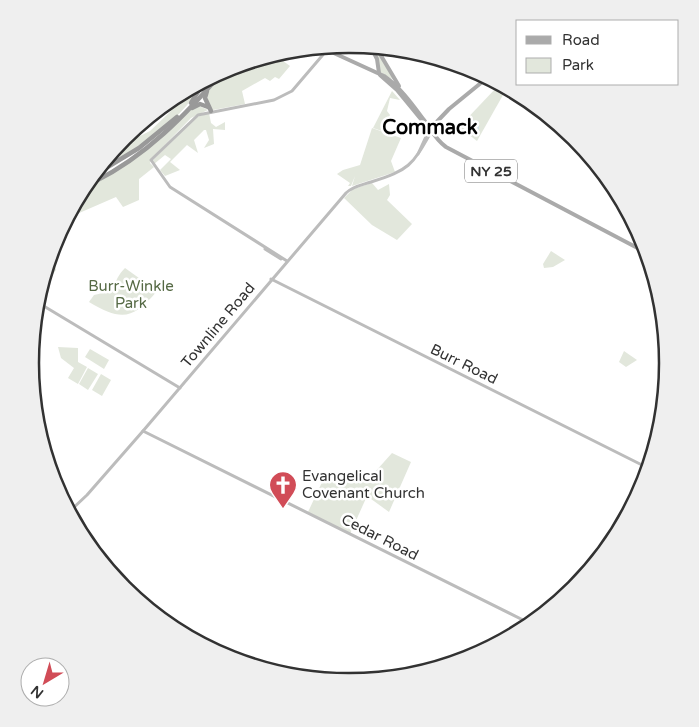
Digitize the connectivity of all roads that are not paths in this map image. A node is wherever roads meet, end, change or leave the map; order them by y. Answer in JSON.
{"nodes":[{"id":1,"x":335,"y":53,"type":"edge"},
{"id":2,"x":374,"y":53,"type":"edge"},
{"id":3,"x":322,"y":54,"type":"edge"},
{"id":4,"x":379,"y":54,"type":"edge"},
{"id":5,"x":378,"y":65,"type":"junction"},
{"id":6,"x":372,"y":70,"type":"junction"},
{"id":7,"x":379,"y":73,"type":"junction"},
{"id":8,"x":482,"y":82,"type":"edge"},
{"id":9,"x":211,"y":85,"type":"edge"},
{"id":10,"x":206,"y":88,"type":"edge"},
{"id":11,"x":209,"y":88,"type":"junction"},
{"id":12,"x":198,"y":92,"type":"edge"},
{"id":13,"x":404,"y":94,"type":"junction"},
{"id":14,"x":410,"y":104,"type":"junction"},
{"id":15,"x":190,"y":107,"type":"junction"},
{"id":16,"x":210,"y":111,"type":"junction"},
{"id":17,"x":430,"y":131,"type":"junction"},
{"id":18,"x":111,"y":164,"type":"edge"},
{"id":19,"x":100,"y":179,"type":"edge"},
{"id":20,"x":638,"y":248,"type":"edge"},
{"id":21,"x":287,"y":261,"type":"junction"},
{"id":22,"x":271,"y":279,"type":"junction"},
{"id":23,"x":44,"y":306,"type":"edge"},
{"id":24,"x":180,"y":388,"type":"junction"},
{"id":25,"x":143,"y":431,"type":"junction"},
{"id":26,"x":643,"y":466,"type":"edge"},
{"id":27,"x":74,"y":507,"type":"edge"},
{"id":28,"x":524,"y":621,"type":"edge"}],
"edges":[{"from":1,"to":6,"type":"main road","number":"NY 25"},
{"from":2,"to":5,"type":"main road"},
{"from":3,"to":16,"type":"street"},
{"from":4,"to":13,"type":"main road"},
{"from":5,"to":6,"type":"main road"},
{"from":5,"to":7,"type":"main road"},
{"from":6,"to":7,"type":"main road","number":"NY 25"},
{"from":7,"to":13,"type":"main road","number":"NY 25"},
{"from":7,"to":14,"type":"main road","number":"NY 25"},
{"from":8,"to":17,"type":"main road"},
{"from":9,"to":11,"type":"highway"},
{"from":10,"to":15,"type":"highway"},
{"from":11,"to":15,"type":"highway"},
{"from":11,"to":16,"type":"highway"},
{"from":12,"to":15,"type":"highway"},
{"from":13,"to":14,"type":"main road","number":"NY 25"},
{"from":14,"to":17,"type":"main road","number":"NY 25"},
{"from":15,"to":16,"type":"highway"},
{"from":15,"to":18,"type":"highway"},
{"from":15,"to":19,"type":"highway"},
{"from":16,"to":21,"type":"street"},
{"from":17,"to":20,"type":"main road","number":"NY 25"},
{"from":17,"to":21,"type":"street","name":"Townline Road"},
{"from":21,"to":22,"type":"street","name":"Townline Road"},
{"from":22,"to":24,"type":"street","name":"Townline Road"},
{"from":22,"to":26,"type":"street","name":"Burr Road"},
{"from":23,"to":24,"type":"street"},
{"from":24,"to":25,"type":"street","name":"Townline Road"},
{"from":25,"to":27,"type":"street","name":"Townline Road"},
{"from":25,"to":28,"type":"street","name":"Cedar Road"}]}
